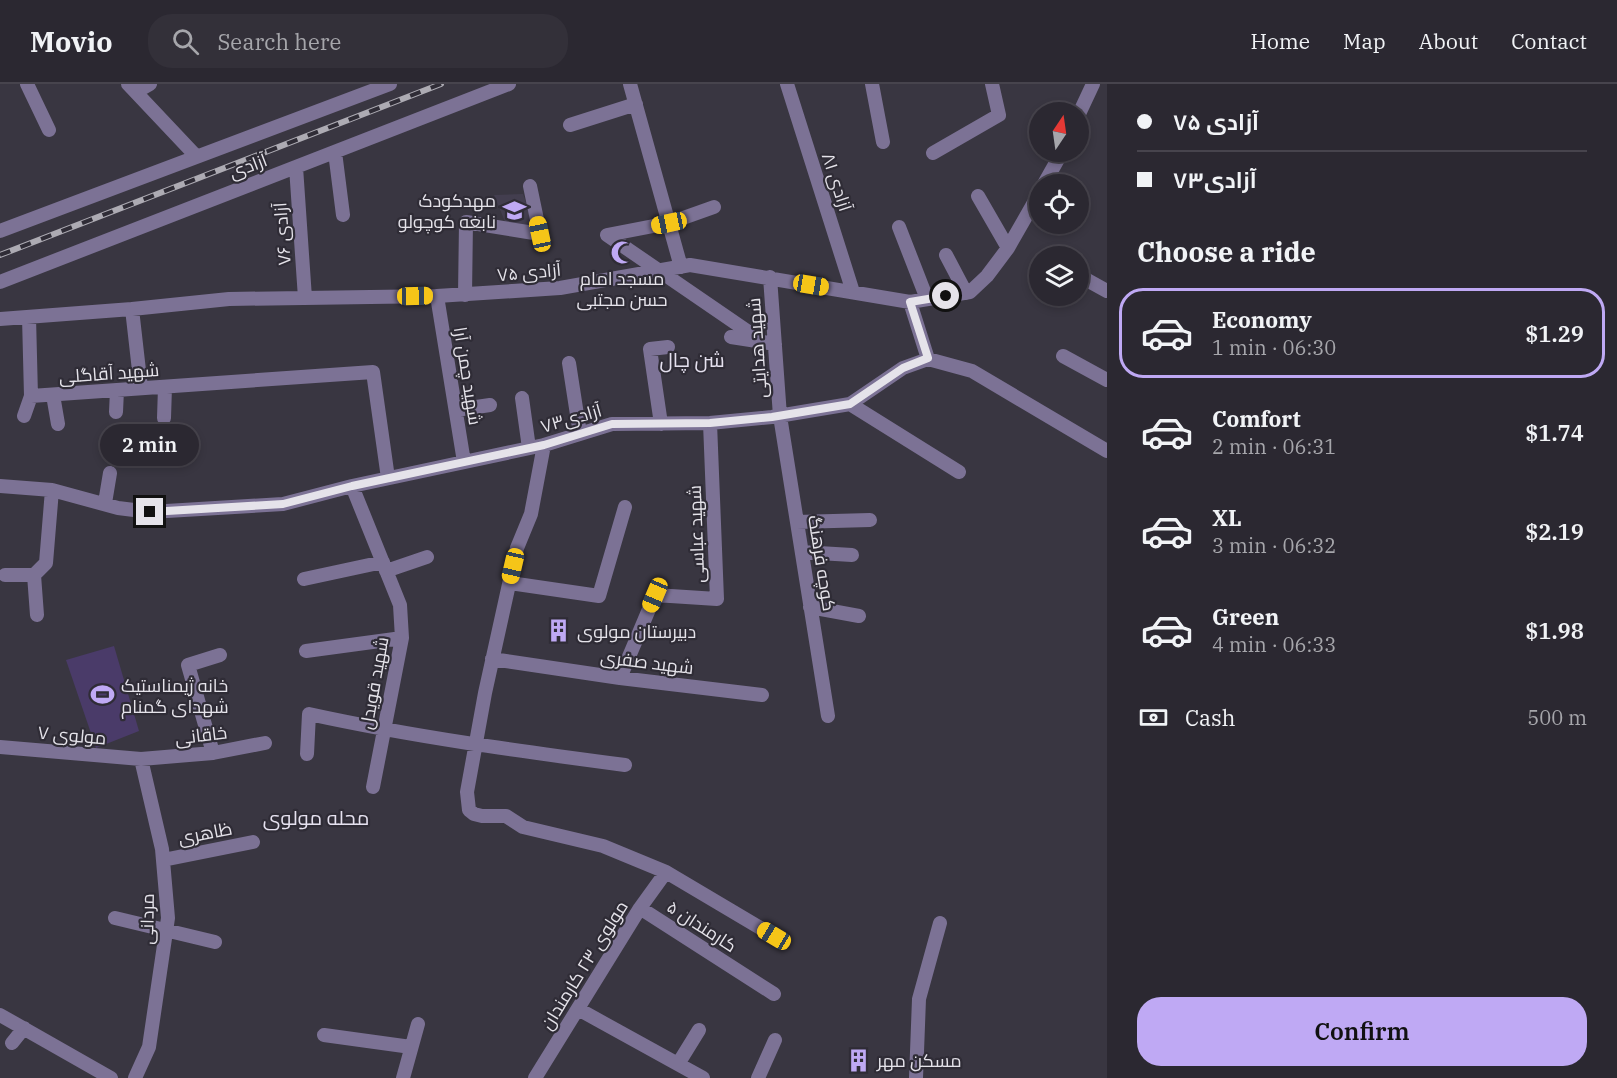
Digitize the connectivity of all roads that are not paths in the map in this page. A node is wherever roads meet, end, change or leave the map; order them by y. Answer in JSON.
{"nodes":[{"id":1,"x":27,"y":84,"type":"edge"},
{"id":2,"x":150,"y":84,"type":"edge"},
{"id":3,"x":390,"y":84,"type":"edge"},
{"id":4,"x":509,"y":84,"type":"edge"},
{"id":5,"x":630,"y":84,"type":"edge"},
{"id":6,"x":787,"y":84,"type":"edge"},
{"id":7,"x":872,"y":84,"type":"edge"},
{"id":8,"x":993,"y":84,"type":"edge"},
{"id":9,"x":1093,"y":84,"type":"edge"},
{"id":10,"x":132,"y":88,"type":"edge"},
{"id":11,"x":1085,"y":102,"type":"edge"},
{"id":12,"x":636,"y":104,"type":"junction"},
{"id":13,"x":570,"y":125,"type":"dead end"},
{"id":14,"x":49,"y":130,"type":"dead end"},
{"id":15,"x":883,"y":142,"type":"dead end"},
{"id":16,"x":335,"y":152,"type":"junction"},
{"id":17,"x":933,"y":153,"type":"dead end"},
{"id":18,"x":196,"y":156,"type":"junction"},
{"id":19,"x":296,"y":167,"type":"junction"},
{"id":20,"x":530,"y":186,"type":"dead end"},
{"id":21,"x":978,"y":196,"type":"dead end"},
{"id":22,"x":714,"y":207,"type":"dead end"},
{"id":23,"x":1029,"y":212,"type":"edge"},
{"id":24,"x":343,"y":215,"type":"dead end"},
{"id":25,"x":669,"y":223,"type":"junction"},
{"id":26,"x":899,"y":227,"type":"dead end"},
{"id":27,"x":0,"y":231,"type":"edge"},
{"id":28,"x":1008,"y":249,"type":"junction"},
{"id":29,"x":946,"y":255,"type":"dead end"},
{"id":30,"x":681,"y":267,"type":"junction"},
{"id":31,"x":770,"y":277,"type":"junction"},
{"id":32,"x":1089,"y":281,"type":"edge"},
{"id":33,"x":0,"y":282,"type":"edge"},
{"id":34,"x":1107,"y":291,"type":"edge"},
{"id":35,"x":853,"y":292,"type":"junction"},
{"id":36,"x":966,"y":293,"type":"junction"},
{"id":37,"x":465,"y":295,"type":"junction"},
{"id":38,"x":437,"y":296,"type":"junction"},
{"id":39,"x":305,"y":298,"type":"junction"},
{"id":40,"x":927,"y":299,"type":"junction"},
{"id":41,"x":910,"y":302,"type":"junction"},
{"id":42,"x":132,"y":309,"type":"junction"},
{"id":43,"x":29,"y":317,"type":"junction"},
{"id":44,"x":0,"y":319,"type":"edge"},
{"id":45,"x":750,"y":333,"type":"dead end"},
{"id":46,"x":732,"y":337,"type":"dead end"},
{"id":47,"x":775,"y":344,"type":"junction"},
{"id":48,"x":668,"y":347,"type":"dead end"},
{"id":49,"x":1064,"y":356,"type":"dead end"},
{"id":50,"x":928,"y":358,"type":"junction"},
{"id":51,"x":569,"y":363,"type":"dead end"},
{"id":52,"x":1107,"y":380,"type":"edge"},
{"id":53,"x":165,"y":387,"type":"junction"},
{"id":54,"x":141,"y":388,"type":"junction"},
{"id":55,"x":117,"y":390,"type":"junction"},
{"id":56,"x":53,"y":395,"type":"junction"},
{"id":57,"x":31,"y":396,"type":"junction"},
{"id":58,"x":522,"y":398,"type":"dead end"},
{"id":59,"x":850,"y":404,"type":"junction"},
{"id":60,"x":490,"y":405,"type":"dead end"},
{"id":61,"x":456,"y":410,"type":"junction"},
{"id":62,"x":116,"y":412,"type":"dead end"},
{"id":63,"x":24,"y":416,"type":"dead end"},
{"id":64,"x":780,"y":416,"type":"junction"},
{"id":65,"x":164,"y":418,"type":"dead end"},
{"id":66,"x":710,"y":423,"type":"junction"},
{"id":67,"x":58,"y":424,"type":"dead end"},
{"id":68,"x":660,"y":424,"type":"junction"},
{"id":69,"x":580,"y":434,"type":"junction"},
{"id":70,"x":544,"y":445,"type":"junction"},
{"id":71,"x":529,"y":448,"type":"junction"},
{"id":72,"x":1107,"y":451,"type":"edge"},
{"id":73,"x":464,"y":462,"type":"junction"},
{"id":74,"x":959,"y":472,"type":"dead end"},
{"id":75,"x":110,"y":473,"type":"dead end"},
{"id":76,"x":388,"y":478,"type":"junction"},
{"id":77,"x":0,"y":486,"type":"edge"},
{"id":78,"x":352,"y":486,"type":"junction"},
{"id":79,"x":52,"y":490,"type":"junction"},
{"id":80,"x":105,"y":503,"type":"junction"},
{"id":81,"x":625,"y":507,"type":"dead end"},
{"id":82,"x":870,"y":520,"type":"dead end"},
{"id":83,"x":797,"y":522,"type":"junction"},
{"id":84,"x":801,"y":552,"type":"junction"},
{"id":85,"x":852,"y":555,"type":"dead end"},
{"id":86,"x":427,"y":557,"type":"dead end"},
{"id":87,"x":385,"y":567,"type":"junction"},
{"id":88,"x":5,"y":575,"type":"dead end"},
{"id":89,"x":34,"y":575,"type":"junction"},
{"id":90,"x":304,"y":579,"type":"dead end"},
{"id":91,"x":510,"y":583,"type":"junction"},
{"id":92,"x":810,"y":607,"type":"junction"},
{"id":93,"x":37,"y":615,"type":"dead end"},
{"id":94,"x":859,"y":615,"type":"dead end"},
{"id":95,"x":402,"y":638,"type":"junction"},
{"id":96,"x":306,"y":651,"type":"dead end"},
{"id":97,"x":220,"y":655,"type":"dead end"},
{"id":98,"x":492,"y":659,"type":"junction"},
{"id":99,"x":620,"y":678,"type":"junction"},
{"id":100,"x":762,"y":695,"type":"dead end"},
{"id":101,"x":828,"y":716,"type":"dead end"},
{"id":102,"x":384,"y":731,"type":"junction"},
{"id":103,"x":265,"y":744,"type":"dead end"},
{"id":104,"x":476,"y":746,"type":"junction"},
{"id":105,"x":0,"y":747,"type":"edge"},
{"id":106,"x":213,"y":753,"type":"junction"},
{"id":107,"x":307,"y":754,"type":"dead end"},
{"id":108,"x":141,"y":759,"type":"junction"},
{"id":109,"x":625,"y":765,"type":"dead end"},
{"id":110,"x":373,"y":787,"type":"dead end"},
{"id":111,"x":253,"y":842,"type":"dead end"},
{"id":112,"x":163,"y":860,"type":"junction"},
{"id":113,"x":666,"y":872,"type":"junction"},
{"id":114,"x":640,"y":908,"type":"junction"},
{"id":115,"x":115,"y":918,"type":"dead end"},
{"id":116,"x":940,"y":922,"type":"dead end"},
{"id":117,"x":167,"y":930,"type":"junction"},
{"id":118,"x":774,"y":936,"type":"dead end"},
{"id":119,"x":215,"y":942,"type":"dead end"},
{"id":120,"x":774,"y":994,"type":"dead end"},
{"id":121,"x":578,"y":1009,"type":"junction"},
{"id":122,"x":0,"y":1015,"type":"edge"},
{"id":123,"x":418,"y":1024,"type":"dead end"},
{"id":124,"x":24,"y":1028,"type":"junction"},
{"id":125,"x":699,"y":1030,"type":"dead end"},
{"id":126,"x":324,"y":1035,"type":"dead end"},
{"id":127,"x":775,"y":1040,"type":"dead end"},
{"id":128,"x":12,"y":1043,"type":"dead end"},
{"id":129,"x":411,"y":1047,"type":"junction"},
{"id":130,"x":678,"y":1064,"type":"junction"},
{"id":131,"x":111,"y":1078,"type":"edge"},
{"id":132,"x":135,"y":1078,"type":"edge"},
{"id":133,"x":403,"y":1078,"type":"edge"},
{"id":134,"x":535,"y":1078,"type":"edge"},
{"id":135,"x":703,"y":1078,"type":"edge"},
{"id":136,"x":758,"y":1078,"type":"edge"},
{"id":137,"x":916,"y":1078,"type":"edge"}],
"edges":[{"from":1,"to":14,"type":"street"},
{"from":2,"to":10,"type":"street"},
{"from":3,"to":18,"type":"street"},
{"from":4,"to":16,"type":"street","name":"آزادی"},
{"from":5,"to":12,"type":"street"},
{"from":6,"to":35,"type":"street","name":"آزادی ۸۱"},
{"from":7,"to":15,"type":"street"},
{"from":8,"to":17,"type":"street"},
{"from":9,"to":11,"type":"street"},
{"from":10,"to":18,"type":"street"},
{"from":12,"to":13,"type":"street"},
{"from":12,"to":25,"type":"street"},
{"from":16,"to":19,"type":"street","name":"آزادی"},
{"from":16,"to":24,"type":"street"},
{"from":18,"to":27,"type":"street"},
{"from":19,"to":33,"type":"street","name":"آزادی"},
{"from":19,"to":39,"type":"street","name":"آزادی ۷۶"},
{"from":20,"to":37,"type":"street"},
{"from":21,"to":28,"type":"street"},
{"from":22,"to":25,"type":"street"},
{"from":23,"to":28,"type":"street"},
{"from":25,"to":30,"type":"street"},
{"from":25,"to":45,"type":"street"},
{"from":26,"to":40,"type":"street"},
{"from":28,"to":36,"type":"street"},
{"from":29,"to":36,"type":"street"},
{"from":30,"to":31,"type":"street","name":"آزادی ۷۵"},
{"from":30,"to":37,"type":"street","name":"آزادی ۷۵"},
{"from":31,"to":35,"type":"street","name":"آزادی ۷۵"},
{"from":31,"to":47,"type":"street","name":"شهید هدایتی"},
{"from":32,"to":34,"type":"street"},
{"from":35,"to":41,"type":"street","name":"آزادی ۷۵"},
{"from":36,"to":40,"type":"street","name":"آزادی ۷۵"},
{"from":37,"to":38,"type":"street","name":"آزادی ۷۵"},
{"from":38,"to":39,"type":"street","name":"آزادی ۷۵"},
{"from":38,"to":61,"type":"street","name":"شهید چمن آرا"},
{"from":39,"to":42,"type":"street","name":"آزادی ۷۵"},
{"from":40,"to":41,"type":"street","name":"آزادی ۷۵"},
{"from":41,"to":50,"type":"street"},
{"from":42,"to":43,"type":"street","name":"آزادی ۷۵"},
{"from":42,"to":54,"type":"street"},
{"from":43,"to":44,"type":"street","name":"آزادی ۷۵"},
{"from":43,"to":57,"type":"street"},
{"from":46,"to":47,"type":"street"},
{"from":47,"to":64,"type":"street","name":"شهید هدایتی"},
{"from":48,"to":68,"type":"street"},
{"from":49,"to":52,"type":"street"},
{"from":50,"to":59,"type":"street","name":"آزادی۷۳"},
{"from":50,"to":72,"type":"street"},
{"from":51,"to":69,"type":"street"},
{"from":53,"to":54,"type":"street","name":"شهید آقاگلی"},
{"from":53,"to":65,"type":"street"},
{"from":53,"to":76,"type":"street","name":"شهید آقاگلی"},
{"from":54,"to":55,"type":"street","name":"شهید آقاگلی"},
{"from":55,"to":56,"type":"street","name":"شهید آقاگلی"},
{"from":55,"to":62,"type":"street"},
{"from":56,"to":57,"type":"street","name":"شهید آقاگلی"},
{"from":56,"to":67,"type":"street"},
{"from":57,"to":63,"type":"street"},
{"from":58,"to":71,"type":"street"},
{"from":59,"to":64,"type":"street","name":"آزادی۷۳"},
{"from":59,"to":74,"type":"street"},
{"from":60,"to":61,"type":"street"},
{"from":61,"to":73,"type":"street","name":"شهید چمن آرا"},
{"from":64,"to":66,"type":"street","name":"آزادی۷۳"},
{"from":64,"to":83,"type":"street","name":"کوچه فرهنگ"},
{"from":66,"to":68,"type":"street","name":"آزادی۷۳"},
{"from":66,"to":99,"type":"street","name":"شهید عباسی"},
{"from":68,"to":69,"type":"street","name":"آزادی۷۳"},
{"from":69,"to":70,"type":"street","name":"آزادی۷۳"},
{"from":70,"to":71,"type":"street","name":"آزادی۷۳"},
{"from":70,"to":91,"type":"street"},
{"from":71,"to":73,"type":"street","name":"آزادی۷۳"},
{"from":73,"to":76,"type":"street","name":"آزادی۷۳"},
{"from":75,"to":80,"type":"street"},
{"from":76,"to":78,"type":"street","name":"آزادی۷۳"},
{"from":77,"to":79,"type":"street","name":"آزادی۷۳"},
{"from":78,"to":80,"type":"street","name":"آزادی۷۳"},
{"from":78,"to":87,"type":"street","name":"شهید قویدل"},
{"from":79,"to":80,"type":"street","name":"آزادی۷۳"},
{"from":79,"to":89,"type":"street"},
{"from":81,"to":91,"type":"street"},
{"from":82,"to":83,"type":"street"},
{"from":83,"to":84,"type":"street","name":"کوچه فرهنگ"},
{"from":84,"to":85,"type":"street"},
{"from":84,"to":92,"type":"street","name":"کوچه فرهنگ"},
{"from":86,"to":87,"type":"street"},
{"from":87,"to":90,"type":"street"},
{"from":87,"to":95,"type":"street","name":"شهید قویدل"},
{"from":88,"to":89,"type":"street"},
{"from":89,"to":93,"type":"street"},
{"from":91,"to":98,"type":"street"},
{"from":92,"to":94,"type":"street"},
{"from":92,"to":101,"type":"street","name":"کوچه فرهنگ"},
{"from":95,"to":96,"type":"street"},
{"from":95,"to":102,"type":"street","name":"شهید قویدل"},
{"from":97,"to":106,"type":"street"},
{"from":98,"to":99,"type":"street","name":"شهید صفری"},
{"from":98,"to":104,"type":"street"},
{"from":99,"to":100,"type":"street","name":"شهید صفری"},
{"from":102,"to":104,"type":"street"},
{"from":102,"to":107,"type":"street"},
{"from":102,"to":110,"type":"street","name":"شهید قویدل"},
{"from":103,"to":106,"type":"street","name":"خاقانی"},
{"from":104,"to":109,"type":"street"},
{"from":104,"to":113,"type":"street"},
{"from":105,"to":108,"type":"street","name":"مولوی ۷"},
{"from":106,"to":108,"type":"street","name":"خاقانی"},
{"from":108,"to":112,"type":"street","name":"مردانی"},
{"from":111,"to":112,"type":"street","name":"ظاهری"},
{"from":112,"to":117,"type":"street","name":"مردانی"},
{"from":113,"to":114,"type":"street","name":"مولوی ۲۳ کارمندان"},
{"from":113,"to":118,"type":"street"},
{"from":114,"to":120,"type":"street","name":"کارمندان ۵"},
{"from":114,"to":121,"type":"street","name":"مولوی ۲۳ کارمندان"},
{"from":115,"to":117,"type":"street"},
{"from":116,"to":137,"type":"street"},
{"from":117,"to":119,"type":"street"},
{"from":117,"to":132,"type":"street","name":"مردانی"},
{"from":121,"to":130,"type":"street"},
{"from":121,"to":134,"type":"street","name":"مولوی ۲۳ کارمندان"},
{"from":122,"to":124,"type":"street"},
{"from":123,"to":129,"type":"street"},
{"from":124,"to":128,"type":"street"},
{"from":124,"to":131,"type":"street"},
{"from":125,"to":130,"type":"street"},
{"from":126,"to":129,"type":"street"},
{"from":127,"to":136,"type":"street"},
{"from":129,"to":133,"type":"street"},
{"from":130,"to":135,"type":"street"}]}
